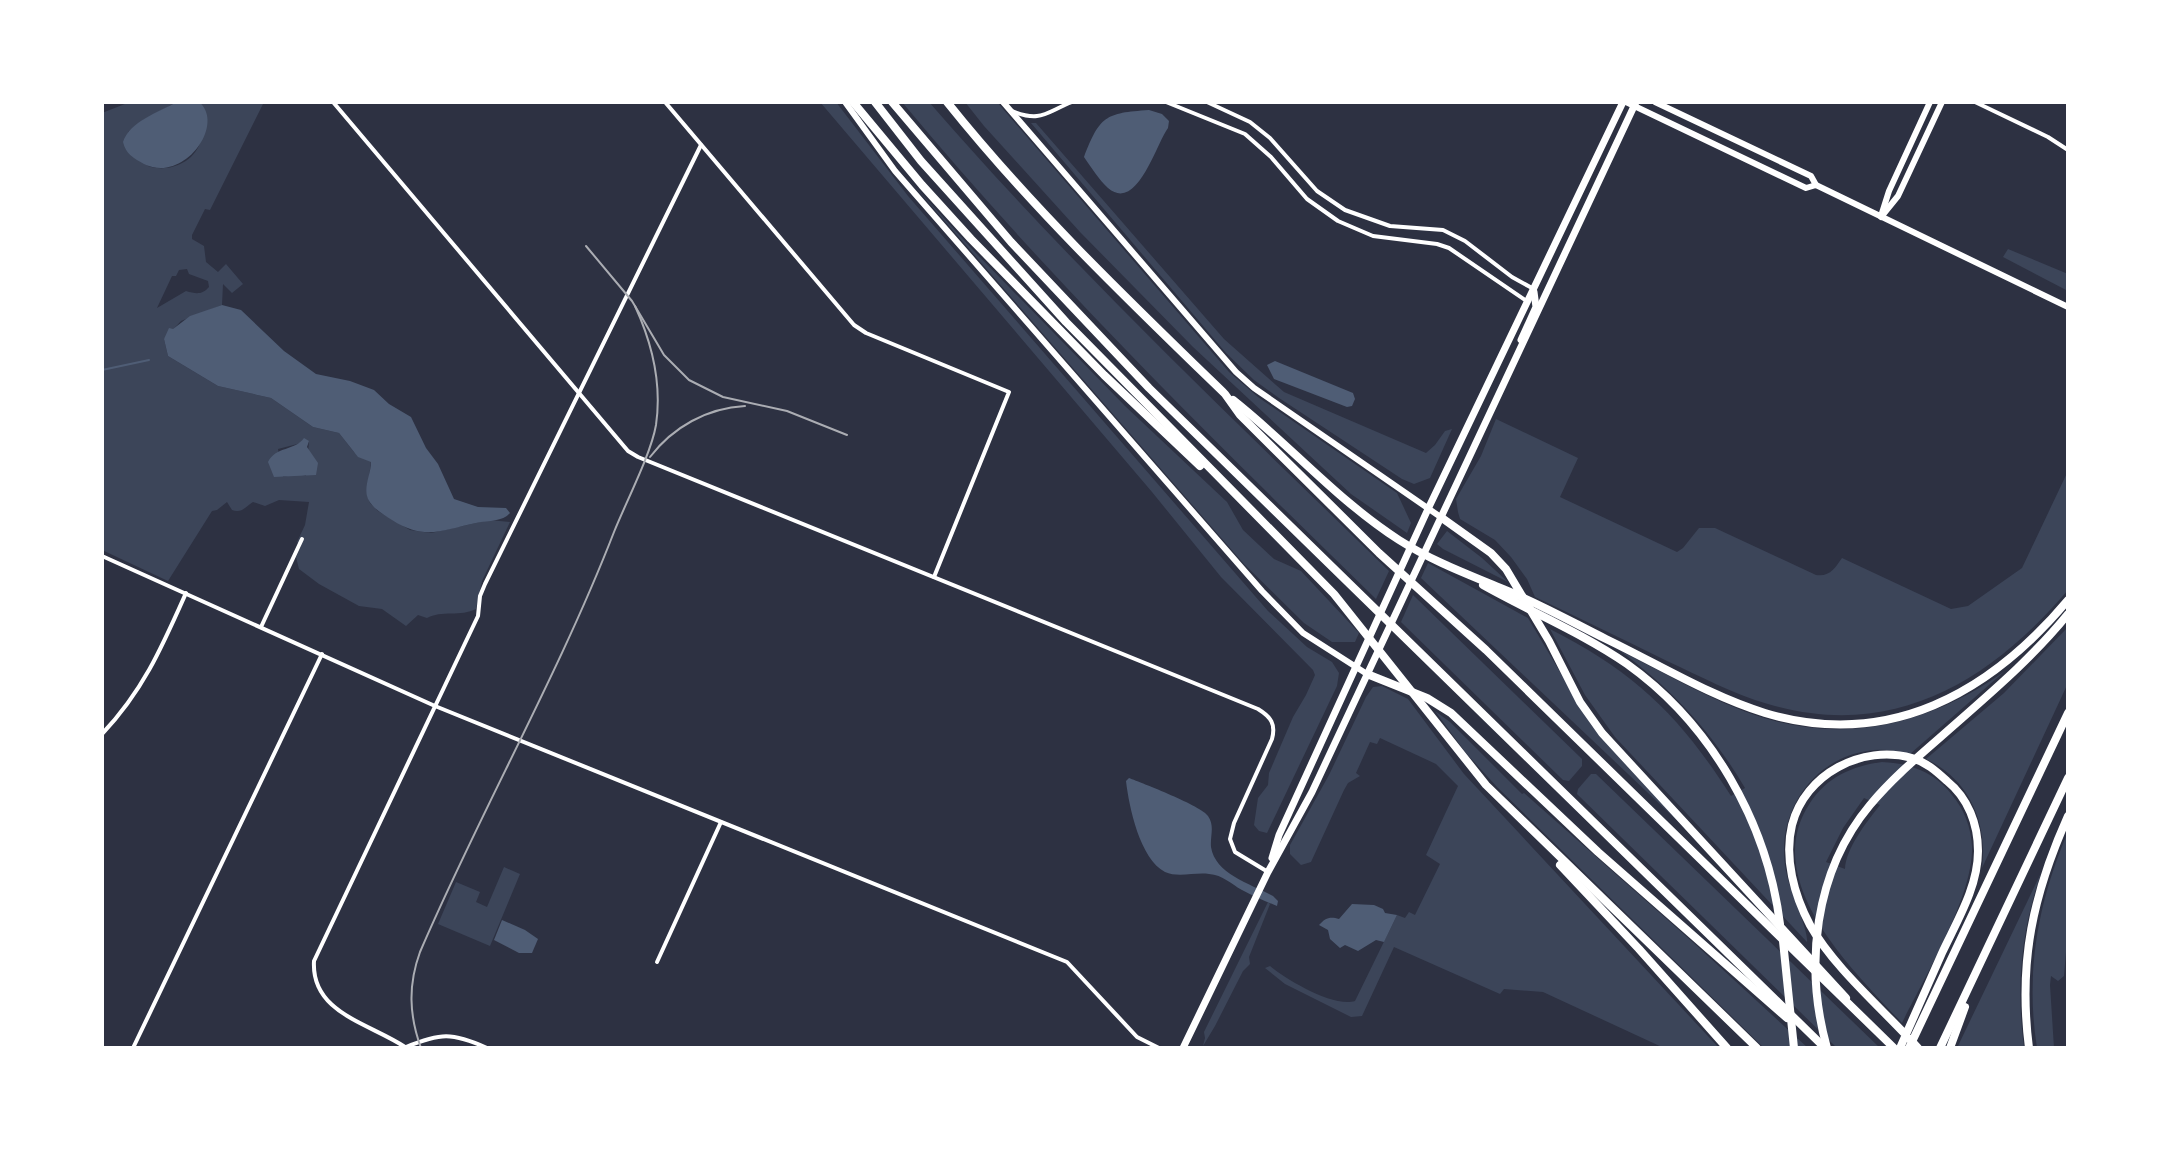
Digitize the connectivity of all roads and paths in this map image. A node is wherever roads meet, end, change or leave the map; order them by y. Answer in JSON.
{"nodes":[{"id":1,"x":333,"y":102,"type":"edge"},
{"id":2,"x":665,"y":102,"type":"edge"},
{"id":3,"x":845,"y":102,"type":"edge"},
{"id":4,"x":853,"y":102,"type":"edge"},
{"id":5,"x":875,"y":102,"type":"edge"},
{"id":6,"x":892,"y":102,"type":"edge"},
{"id":7,"x":947,"y":102,"type":"edge"},
{"id":8,"x":1003,"y":102,"type":"edge"},
{"id":9,"x":1072,"y":102,"type":"edge"},
{"id":10,"x":1166,"y":102,"type":"edge"},
{"id":11,"x":1207,"y":102,"type":"edge"},
{"id":12,"x":1624,"y":102,"type":"edge"},
{"id":13,"x":1655,"y":102,"type":"edge"},
{"id":14,"x":1930,"y":102,"type":"edge"},
{"id":15,"x":1942,"y":102,"type":"edge"},
{"id":16,"x":1975,"y":102,"type":"edge"},
{"id":17,"x":1635,"y":104,"type":"edge"},
{"id":18,"x":1010,"y":111,"type":"junction"},
{"id":19,"x":701,"y":145,"type":"junction"},
{"id":20,"x":2068,"y":150,"type":"edge"},
{"id":21,"x":1816,"y":185,"type":"junction"},
{"id":22,"x":1881,"y":217,"type":"junction"},
{"id":23,"x":1534,"y":289,"type":"junction"},
{"id":24,"x":1548,"y":294,"type":"junction"},
{"id":25,"x":1532,"y":302,"type":"junction"},
{"id":26,"x":2068,"y":307,"type":"edge"},
{"id":27,"x":1513,"y":369,"type":"junction"},
{"id":28,"x":1225,"y":394,"type":"junction"},
{"id":29,"x":579,"y":395,"type":"junction"},
{"id":30,"x":1220,"y":481,"type":"junction"},
{"id":31,"x":1428,"y":509,"type":"junction"},
{"id":32,"x":1442,"y":518,"type":"junction"},
{"id":33,"x":302,"y":539,"type":"dead end"},
{"id":34,"x":102,"y":556,"type":"edge"},
{"id":35,"x":1461,"y":573,"type":"junction"},
{"id":36,"x":934,"y":577,"type":"junction"},
{"id":37,"x":186,"y":593,"type":"junction"},
{"id":38,"x":2068,"y":600,"type":"edge"},
{"id":39,"x":2068,"y":614,"type":"edge"},
{"id":40,"x":261,"y":627,"type":"junction"},
{"id":41,"x":322,"y":654,"type":"junction"},
{"id":42,"x":1354,"y":666,"type":"junction"},
{"id":43,"x":1367,"y":674,"type":"junction"},
{"id":44,"x":435,"y":706,"type":"junction"},
{"id":45,"x":2068,"y":713,"type":"edge"},
{"id":46,"x":102,"y":734,"type":"edge"},
{"id":47,"x":2068,"y":778,"type":"edge"},
{"id":48,"x":2068,"y":816,"type":"edge"},
{"id":49,"x":722,"y":821,"type":"junction"},
{"id":50,"x":1541,"y":839,"type":"junction"},
{"id":51,"x":1268,"y":872,"type":"junction"},
{"id":52,"x":1984,"y":956,"type":"junction"},
{"id":53,"x":657,"y":962,"type":"dead end"},
{"id":54,"x":1855,"y":1012,"type":"junction"},
{"id":55,"x":1808,"y":1032,"type":"junction"},
{"id":56,"x":133,"y":1048,"type":"edge"},
{"id":57,"x":404,"y":1048,"type":"edge"},
{"id":58,"x":487,"y":1048,"type":"edge"},
{"id":59,"x":1159,"y":1048,"type":"edge"},
{"id":60,"x":1183,"y":1048,"type":"edge"},
{"id":61,"x":1727,"y":1048,"type":"edge"},
{"id":62,"x":1757,"y":1048,"type":"edge"},
{"id":63,"x":1794,"y":1048,"type":"edge"},
{"id":64,"x":1826,"y":1048,"type":"edge"},
{"id":65,"x":1894,"y":1048,"type":"edge"},
{"id":66,"x":1900,"y":1048,"type":"edge"},
{"id":67,"x":1909,"y":1048,"type":"edge"},
{"id":68,"x":1918,"y":1048,"type":"edge"},
{"id":69,"x":1940,"y":1048,"type":"edge"},
{"id":70,"x":1950,"y":1048,"type":"edge"},
{"id":71,"x":2029,"y":1048,"type":"edge"}],
"edges":[{"from":1,"to":29,"type":"street"},
{"from":2,"to":19,"type":"street"},
{"from":3,"to":42,"type":"main road"},
{"from":4,"to":30,"type":"highway"},
{"from":5,"to":30,"type":"highway"},
{"from":6,"to":55,"type":"highway"},
{"from":7,"to":28,"type":"highway"},
{"from":8,"to":18,"type":"main road"},
{"from":9,"to":18,"type":"street"},
{"from":10,"to":25,"type":"street"},
{"from":11,"to":23,"type":"street"},
{"from":12,"to":17,"type":"main road"},
{"from":12,"to":23,"type":"main road"},
{"from":13,"to":21,"type":"main road"},
{"from":14,"to":22,"type":"main road"},
{"from":15,"to":22,"type":"main road"},
{"from":16,"to":20,"type":"street"},
{"from":17,"to":21,"type":"main road"},
{"from":17,"to":24,"type":"main road"},
{"from":18,"to":31,"type":"main road"},
{"from":19,"to":29,"type":"street"},
{"from":19,"to":36,"type":"street"},
{"from":21,"to":22,"type":"main road"},
{"from":22,"to":26,"type":"main road"},
{"from":23,"to":25,"type":"main road"},
{"from":24,"to":25,"type":"main road"},
{"from":24,"to":27,"type":"main road"},
{"from":25,"to":27,"type":"main road"},
{"from":25,"to":31,"type":"main road"},
{"from":27,"to":32,"type":"main road"},
{"from":28,"to":35,"type":"highway"},
{"from":28,"to":54,"type":"highway"},
{"from":29,"to":36,"type":"street"},
{"from":29,"to":44,"type":"street"},
{"from":30,"to":50,"type":"highway"},
{"from":31,"to":32,"type":"main road"},
{"from":31,"to":42,"type":"main road"},
{"from":32,"to":43,"type":"main road"},
{"from":32,"to":54,"type":"highway"},
{"from":33,"to":40,"type":"street"},
{"from":34,"to":37,"type":"street"},
{"from":35,"to":38,"type":"highway"},
{"from":35,"to":63,"type":"highway"},
{"from":36,"to":51,"type":"street"},
{"from":37,"to":40,"type":"street"},
{"from":37,"to":46,"type":"street"},
{"from":39,"to":64,"type":"highway"},
{"from":40,"to":41,"type":"street"},
{"from":41,"to":44,"type":"street"},
{"from":41,"to":56,"type":"street"},
{"from":42,"to":43,"type":"main road"},
{"from":42,"to":51,"type":"main road"},
{"from":43,"to":51,"type":"main road"},
{"from":43,"to":55,"type":"highway"},
{"from":44,"to":49,"type":"street"},
{"from":44,"to":57,"type":"street"},
{"from":45,"to":67,"type":"highway"},
{"from":47,"to":52,"type":"highway"},
{"from":48,"to":71,"type":"highway"},
{"from":49,"to":53,"type":"street"},
{"from":49,"to":59,"type":"street"},
{"from":50,"to":61,"type":"highway"},
{"from":50,"to":62,"type":"highway"},
{"from":51,"to":60,"type":"main road"},
{"from":52,"to":69,"type":"highway"},
{"from":52,"to":70,"type":"highway"},
{"from":54,"to":65,"type":"highway"},
{"from":55,"to":64,"type":"highway"},
{"from":57,"to":58,"type":"street"},
{"from":66,"to":68,"type":"highway"}]}
